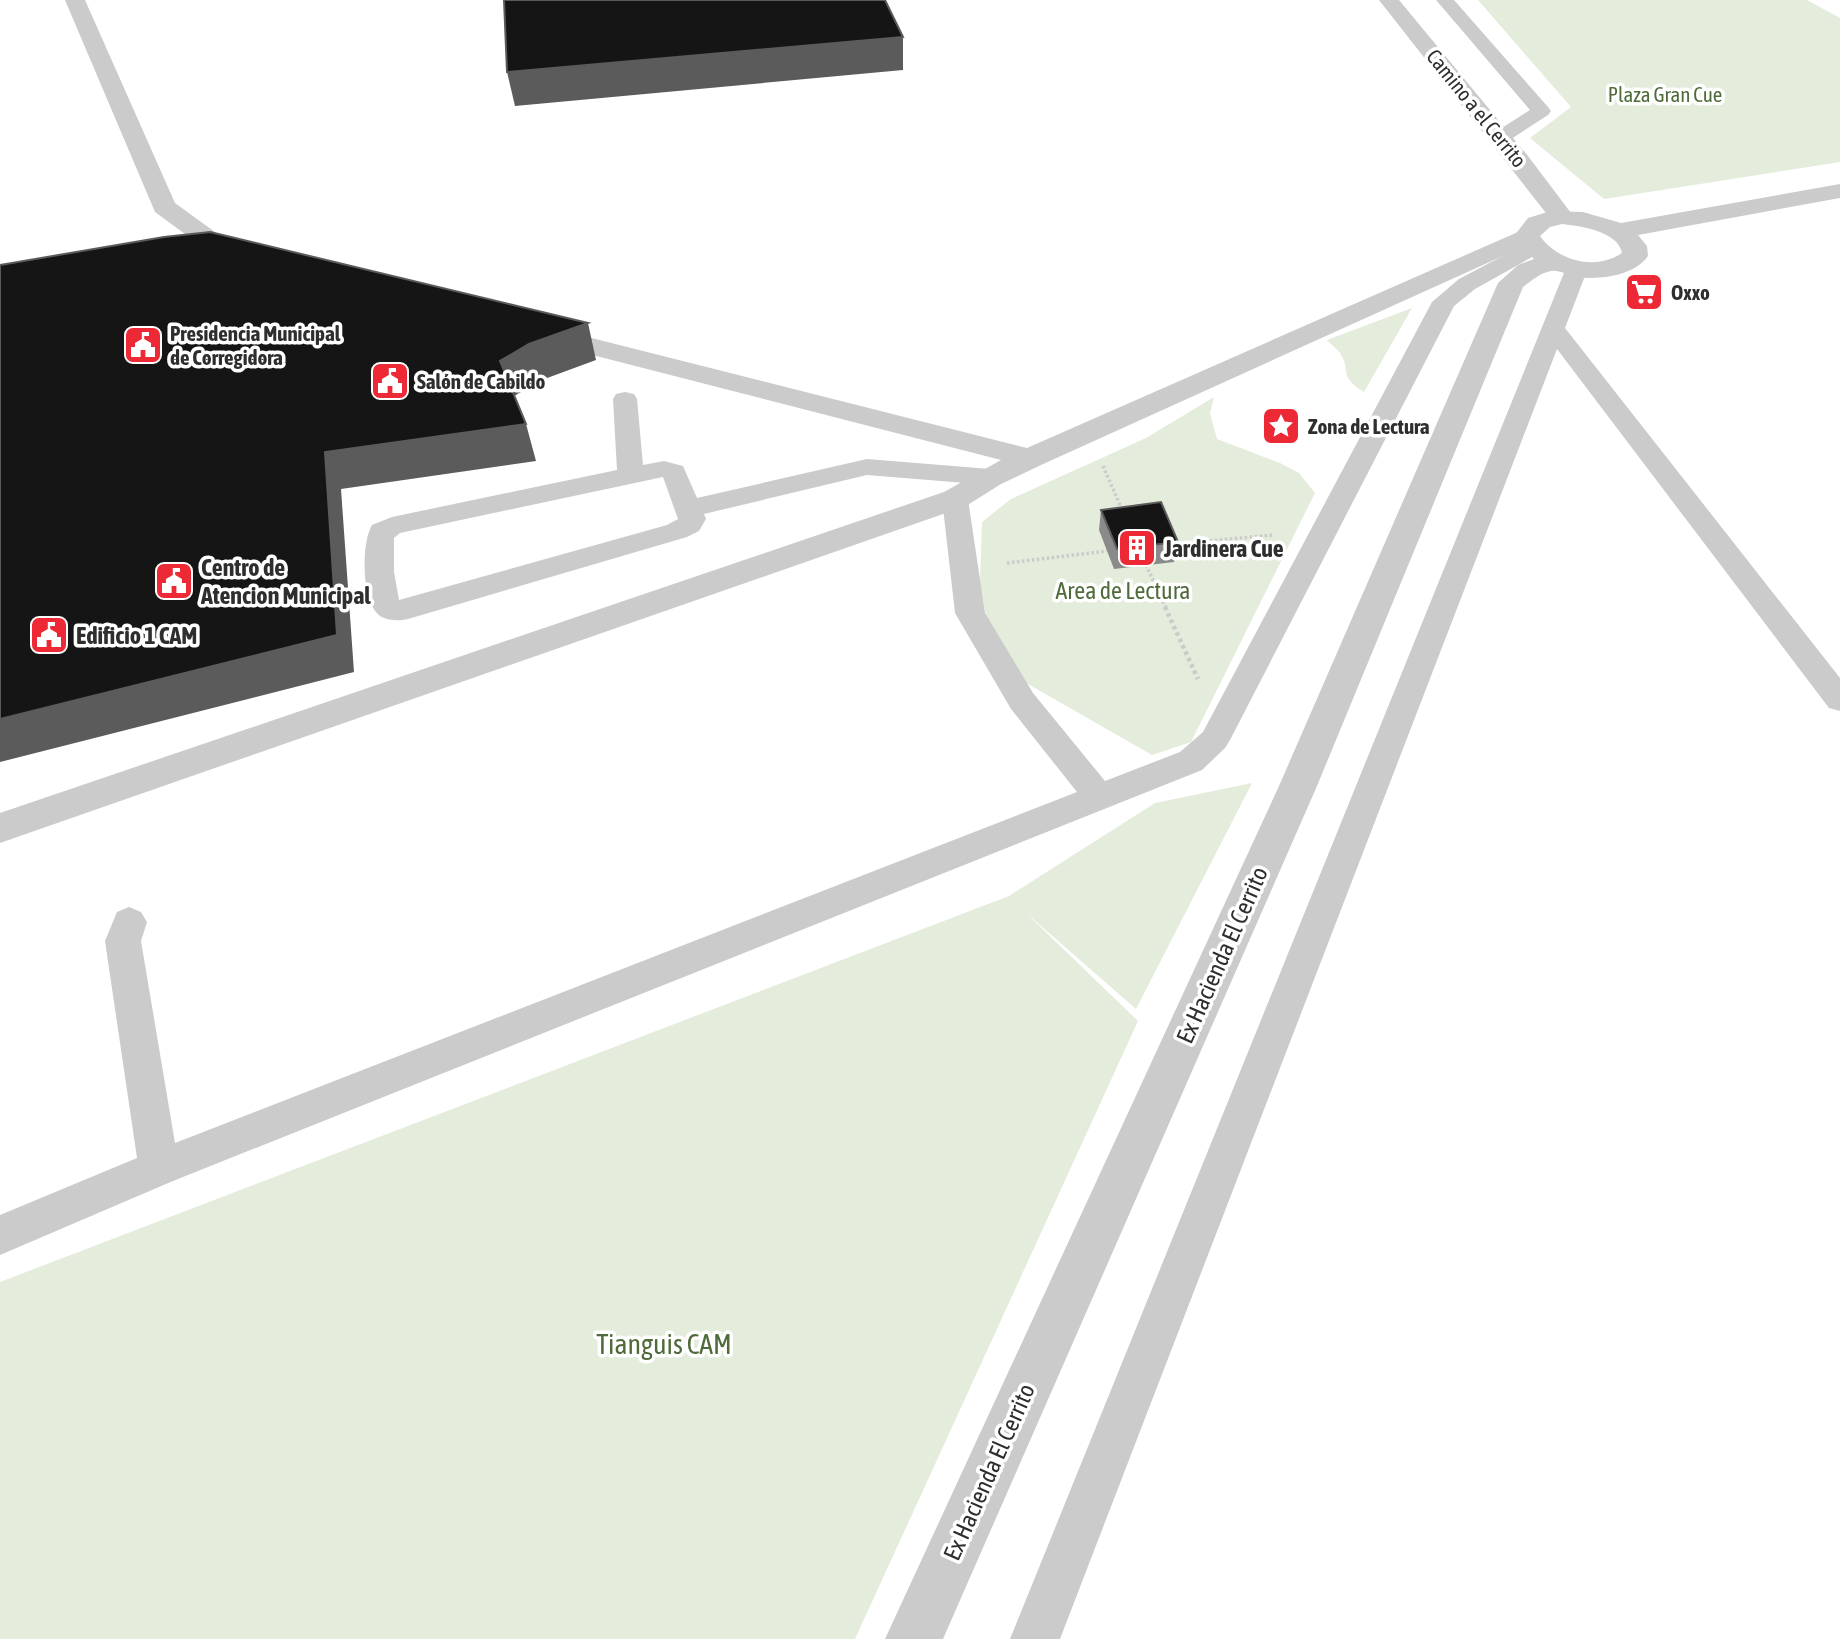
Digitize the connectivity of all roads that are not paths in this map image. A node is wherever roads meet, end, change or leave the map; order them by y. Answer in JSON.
{"nodes":[{"id":1,"x":75,"y":0,"type":"edge"},
{"id":2,"x":1389,"y":0,"type":"edge"},
{"id":3,"x":1445,"y":0,"type":"edge"},
{"id":4,"x":1501,"y":137,"type":"junction"},
{"id":5,"x":1840,"y":191,"type":"edge"},
{"id":6,"x":1840,"y":213,"type":"edge"},
{"id":7,"x":1562,"y":217,"type":"junction"},
{"id":8,"x":1628,"y":239,"type":"junction"},
{"id":9,"x":1543,"y":257,"type":"junction"},
{"id":10,"x":268,"y":264,"type":"edge"},
{"id":11,"x":522,"y":329,"type":"edge"},
{"id":12,"x":1553,"y":329,"type":"junction"},
{"id":13,"x":625,"y":399,"type":"dead end"},
{"id":14,"x":1030,"y":458,"type":"junction"},
{"id":15,"x":631,"y":475,"type":"junction"},
{"id":16,"x":990,"y":477,"type":"junction"},
{"id":17,"x":955,"y":499,"type":"junction"},
{"id":18,"x":687,"y":509,"type":"junction"},
{"id":19,"x":1840,"y":700,"type":"edge"},
{"id":20,"x":1099,"y":797,"type":"junction"},
{"id":21,"x":0,"y":828,"type":"edge"},
{"id":22,"x":129,"y":922,"type":"dead end"},
{"id":23,"x":159,"y":1168,"type":"junction"},
{"id":24,"x":0,"y":1235,"type":"edge"},
{"id":25,"x":914,"y":1639,"type":"edge"},
{"id":26,"x":1035,"y":1639,"type":"edge"}],
"edges":[{"from":1,"to":10,"type":"street"},
{"from":2,"to":4,"type":"street","name":"Camino a el Cerrito"},
{"from":3,"to":4,"type":"lane"},
{"from":4,"to":7,"type":"street","name":"Camino a el Cerrito"},
{"from":5,"to":8,"type":"street"},
{"from":6,"to":8,"type":"street"},
{"from":7,"to":8,"type":"street"},
{"from":7,"to":9,"type":"street"},
{"from":8,"to":9,"type":"street"},
{"from":9,"to":12,"type":"lane"},
{"from":9,"to":14,"type":"street"},
{"from":9,"to":20,"type":"lane"},
{"from":9,"to":25,"type":"street","name":"Ex Hacienda El Cerrito"},
{"from":11,"to":14,"type":"street"},
{"from":12,"to":19,"type":"lane"},
{"from":12,"to":26,"type":"lane"},
{"from":13,"to":15,"type":"lane"},
{"from":14,"to":16,"type":"street"},
{"from":15,"to":18,"type":"lane"},
{"from":15,"to":18,"type":"lane"},
{"from":16,"to":17,"type":"street"},
{"from":16,"to":18,"type":"lane"},
{"from":17,"to":20,"type":"lane"},
{"from":17,"to":21,"type":"street"},
{"from":20,"to":23,"type":"lane"},
{"from":22,"to":23,"type":"lane"},
{"from":23,"to":24,"type":"lane"}]}
